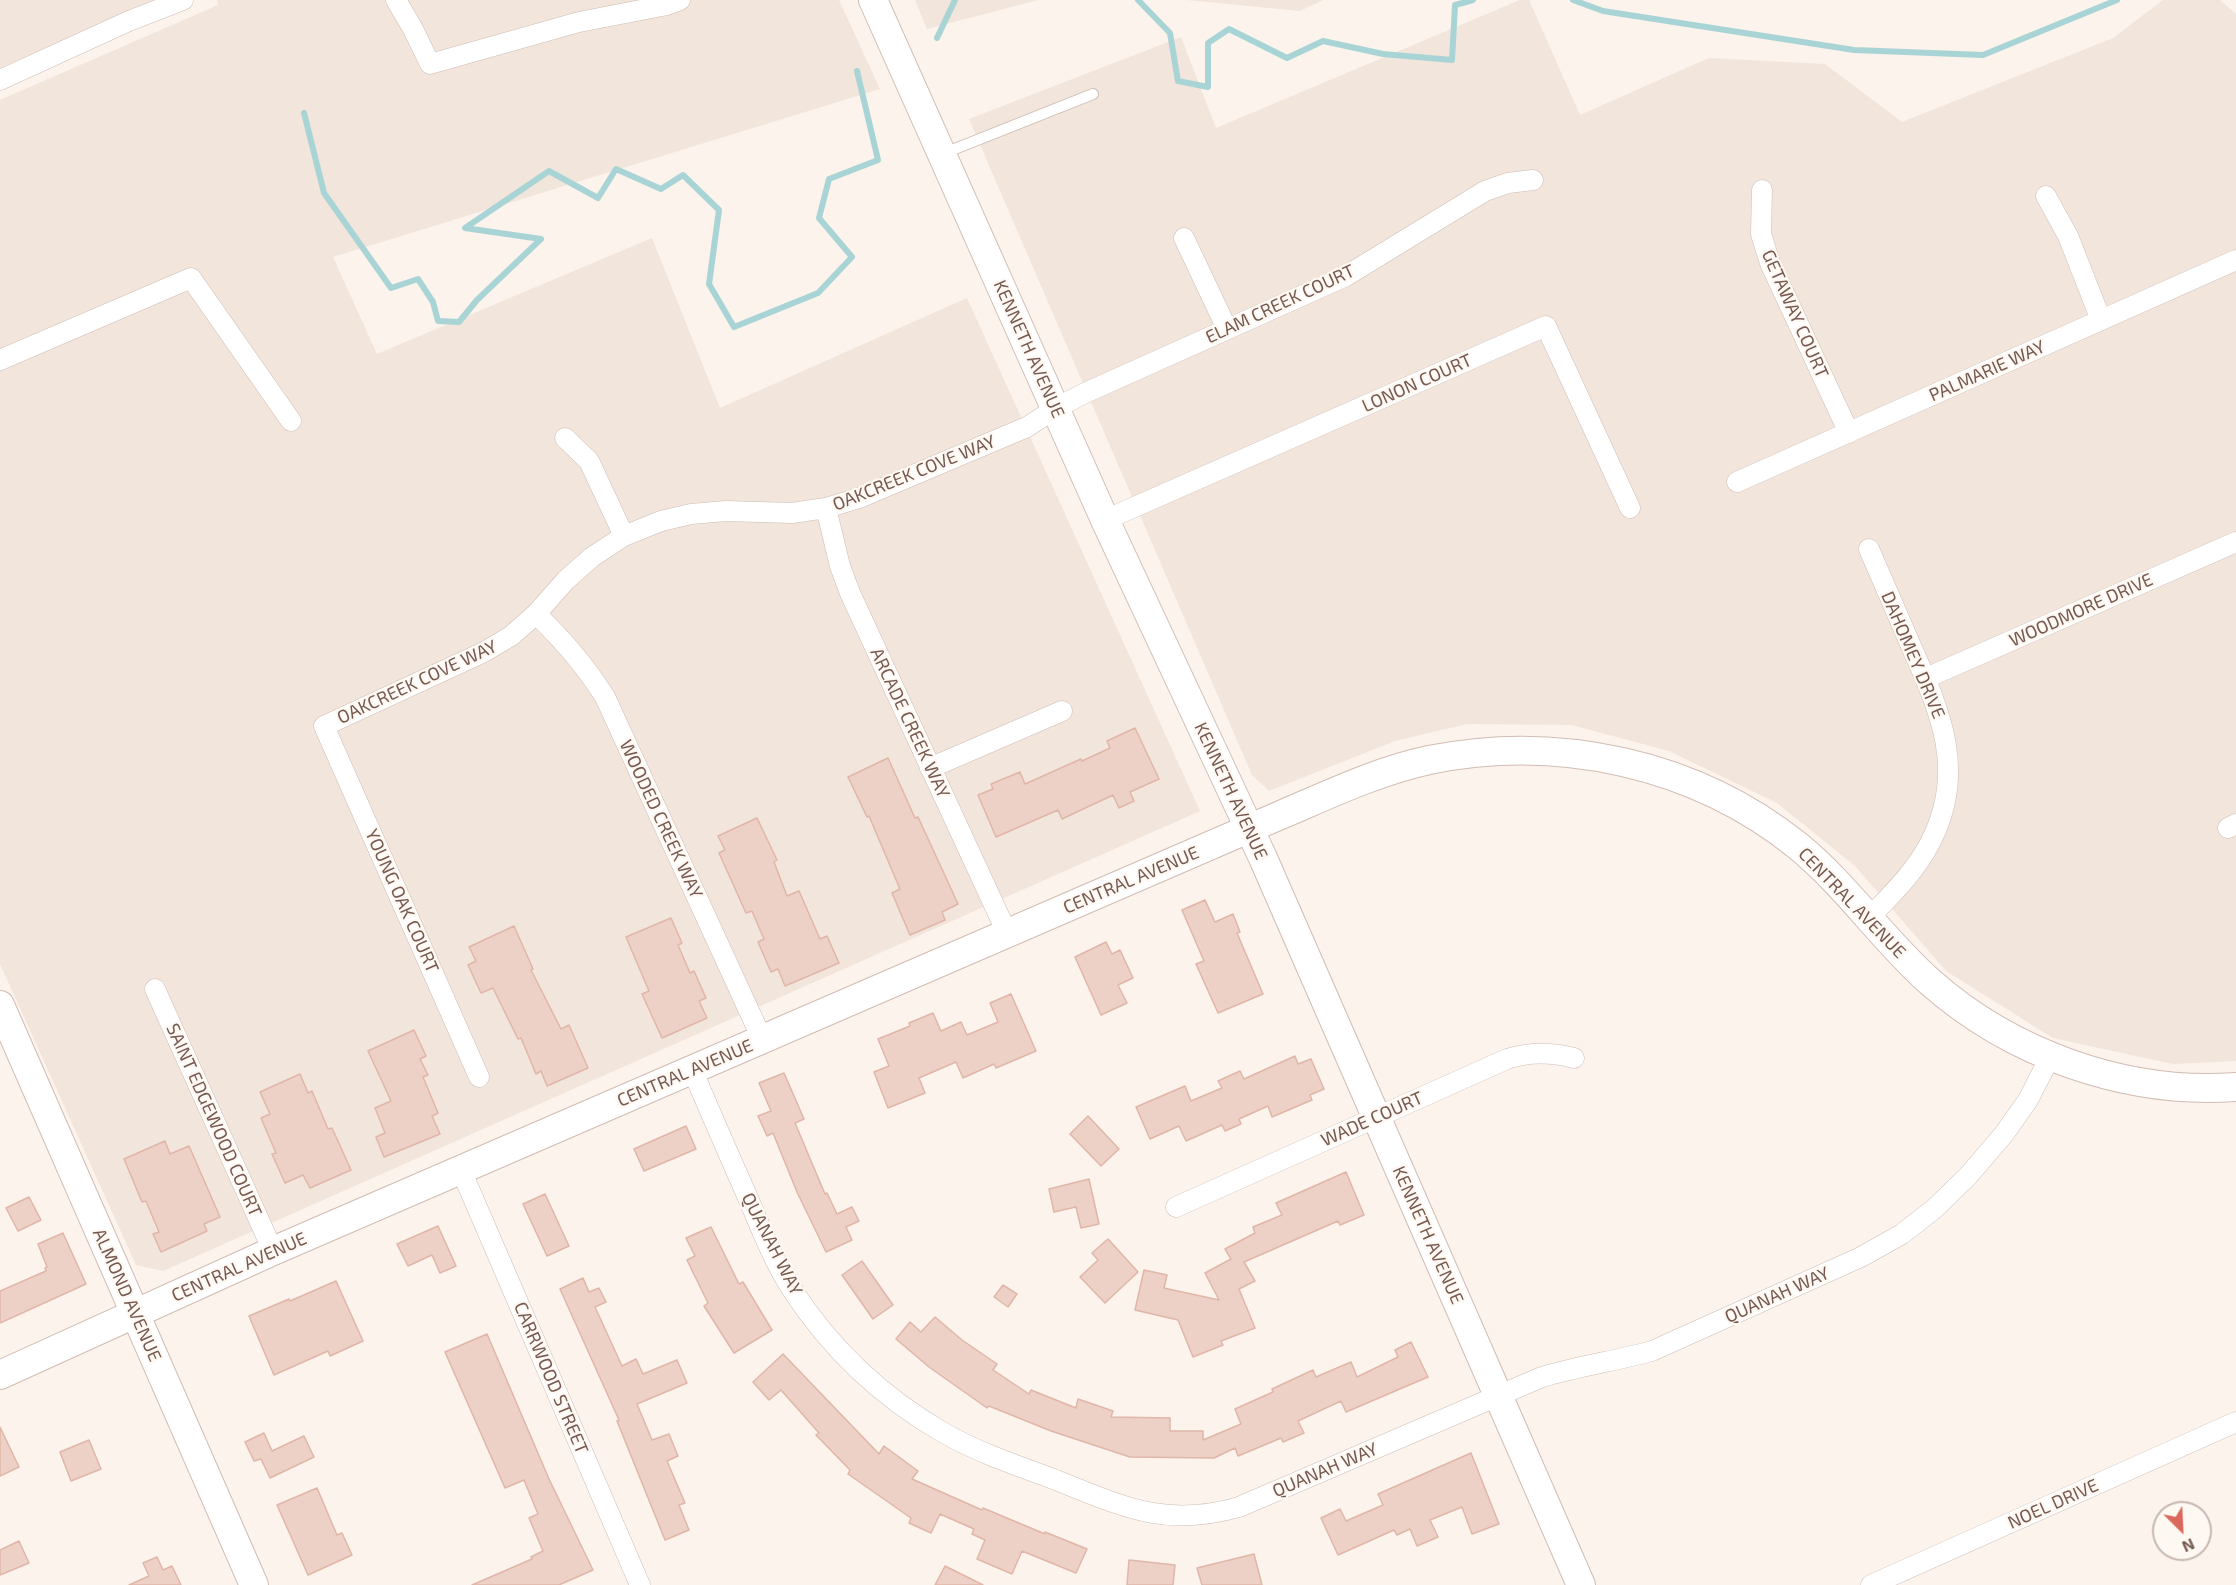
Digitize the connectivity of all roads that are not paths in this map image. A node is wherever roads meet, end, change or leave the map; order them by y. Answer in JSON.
{"nodes":[{"id":1,"x":183,"y":0,"type":"edge"},
{"id":2,"x":396,"y":0,"type":"edge"},
{"id":3,"x":873,"y":0,"type":"edge"},
{"id":4,"x":671,"y":2,"type":"edge"},
{"id":5,"x":0,"y":80,"type":"edge"},
{"id":6,"x":1093,"y":94,"type":"dead end"},
{"id":7,"x":942,"y":154,"type":"junction"},
{"id":8,"x":1533,"y":180,"type":"dead end"},
{"id":9,"x":1762,"y":190,"type":"dead end"},
{"id":10,"x":2046,"y":196,"type":"dead end"},
{"id":11,"x":1184,"y":238,"type":"dead end"},
{"id":12,"x":2236,"y":260,"type":"edge"},
{"id":13,"x":2101,"y":320,"type":"junction"},
{"id":14,"x":1227,"y":329,"type":"junction"},
{"id":15,"x":0,"y":360,"type":"edge"},
{"id":16,"x":1056,"y":408,"type":"junction"},
{"id":17,"x":291,"y":421,"type":"dead end"},
{"id":18,"x":1849,"y":433,"type":"junction"},
{"id":19,"x":565,"y":438,"type":"dead end"},
{"id":20,"x":1737,"y":482,"type":"dead end"},
{"id":21,"x":826,"y":508,"type":"junction"},
{"id":22,"x":1630,"y":508,"type":"dead end"},
{"id":23,"x":1105,"y":520,"type":"junction"},
{"id":24,"x":624,"y":536,"type":"junction"},
{"id":25,"x":2236,"y":542,"type":"edge"},
{"id":26,"x":1869,"y":549,"type":"dead end"},
{"id":27,"x":536,"y":614,"type":"junction"},
{"id":28,"x":1926,"y":678,"type":"junction"},
{"id":29,"x":1062,"y":711,"type":"dead end"},
{"id":30,"x":324,"y":726,"type":"joint"},
{"id":31,"x":930,"y":768,"type":"junction"},
{"id":32,"x":1250,"y":828,"type":"junction"},
{"id":33,"x":1869,"y":918,"type":"junction"},
{"id":34,"x":1007,"y":933,"type":"junction"},
{"id":35,"x":155,"y":989,"type":"dead end"},
{"id":36,"x":0,"y":1005,"type":"edge"},
{"id":37,"x":762,"y":1039,"type":"junction"},
{"id":38,"x":2050,"y":1057,"type":"junction"},
{"id":39,"x":1574,"y":1058,"type":"dead end"},
{"id":40,"x":692,"y":1069,"type":"junction"},
{"id":41,"x":479,"y":1077,"type":"dead end"},
{"id":42,"x":2236,"y":1087,"type":"edge"},
{"id":43,"x":1377,"y":1117,"type":"junction"},
{"id":44,"x":461,"y":1170,"type":"junction"},
{"id":45,"x":1176,"y":1207,"type":"dead end"},
{"id":46,"x":273,"y":1251,"type":"junction"},
{"id":47,"x":136,"y":1314,"type":"junction"},
{"id":48,"x":0,"y":1375,"type":"edge"},
{"id":49,"x":1498,"y":1395,"type":"junction"},
{"id":50,"x":2236,"y":1422,"type":"edge"},
{"id":51,"x":254,"y":1585,"type":"edge"},
{"id":52,"x":640,"y":1585,"type":"edge"},
{"id":53,"x":1581,"y":1585,"type":"edge"},
{"id":54,"x":1871,"y":1585,"type":"edge"}],
"edges":[{"from":1,"to":5,"type":"street"},
{"from":2,"to":4,"type":"street"},
{"from":3,"to":7,"type":"street","name":"KENNETH AVENUE"},
{"from":6,"to":7,"type":"lane"},
{"from":7,"to":16,"type":"street","name":"KENNETH AVENUE"},
{"from":8,"to":14,"type":"street","name":"ELAM CREEK COURT"},
{"from":9,"to":18,"type":"street","name":"GETAWAY COURT"},
{"from":10,"to":13,"type":"street"},
{"from":11,"to":14,"type":"street"},
{"from":12,"to":13,"type":"street","name":"PALMARIE WAY"},
{"from":13,"to":18,"type":"street","name":"PALMARIE WAY"},
{"from":14,"to":16,"type":"street","name":"ELAM CREEK COURT"},
{"from":15,"to":17,"type":"street"},
{"from":16,"to":21,"type":"street","name":"OAKCREEK COVE WAY"},
{"from":16,"to":23,"type":"street","name":"KENNETH AVENUE"},
{"from":18,"to":20,"type":"street","name":"PALMARIE WAY"},
{"from":19,"to":24,"type":"street"},
{"from":21,"to":24,"type":"street","name":"OAKCREEK COVE WAY"},
{"from":21,"to":31,"type":"street","name":"ARCADE CREEK WAY"},
{"from":22,"to":23,"type":"street","name":"LONON COURT"},
{"from":23,"to":32,"type":"street","name":"KENNETH AVENUE"},
{"from":24,"to":27,"type":"street","name":"OAKCREEK COVE WAY"},
{"from":25,"to":28,"type":"street","name":"WOODMORE DRIVE"},
{"from":26,"to":28,"type":"street","name":"DAHOMEY DRIVE"},
{"from":27,"to":30,"type":"street","name":"OAKCREEK COVE WAY"},
{"from":27,"to":37,"type":"street","name":"WOODED CREEK WAY"},
{"from":28,"to":33,"type":"street","name":"DAHOMEY DRIVE"},
{"from":29,"to":31,"type":"street"},
{"from":30,"to":41,"type":"street","name":"YOUNG OAK COURT"},
{"from":31,"to":34,"type":"street","name":"ARCADE CREEK WAY"},
{"from":32,"to":33,"type":"street","name":"CENTRAL AVENUE"},
{"from":32,"to":34,"type":"street","name":"CENTRAL AVENUE"},
{"from":32,"to":43,"type":"street","name":"KENNETH AVENUE"},
{"from":33,"to":38,"type":"street","name":"CENTRAL AVENUE"},
{"from":34,"to":37,"type":"street","name":"CENTRAL AVENUE"},
{"from":35,"to":46,"type":"street","name":"SAINT EDGEWOOD COURT"},
{"from":36,"to":47,"type":"street","name":"ALMOND AVENUE"},
{"from":37,"to":40,"type":"street","name":"CENTRAL AVENUE"},
{"from":38,"to":42,"type":"street","name":"CENTRAL AVENUE"},
{"from":38,"to":49,"type":"street","name":"QUANAH WAY"},
{"from":39,"to":43,"type":"street","name":"WADE COURT"},
{"from":40,"to":44,"type":"street","name":"CENTRAL AVENUE"},
{"from":40,"to":49,"type":"street","name":"QUANAH WAY"},
{"from":43,"to":45,"type":"street","name":"WADE COURT"},
{"from":43,"to":49,"type":"street","name":"KENNETH AVENUE"},
{"from":44,"to":46,"type":"street","name":"CENTRAL AVENUE"},
{"from":44,"to":52,"type":"street","name":"CARRWOOD STREET"},
{"from":46,"to":47,"type":"street","name":"CENTRAL AVENUE"},
{"from":47,"to":48,"type":"street","name":"CENTRAL AVENUE"},
{"from":47,"to":51,"type":"street","name":"ALMOND AVENUE"},
{"from":49,"to":53,"type":"street","name":"KENNETH AVENUE"},
{"from":50,"to":54,"type":"street","name":"NOEL DRIVE"}]}
